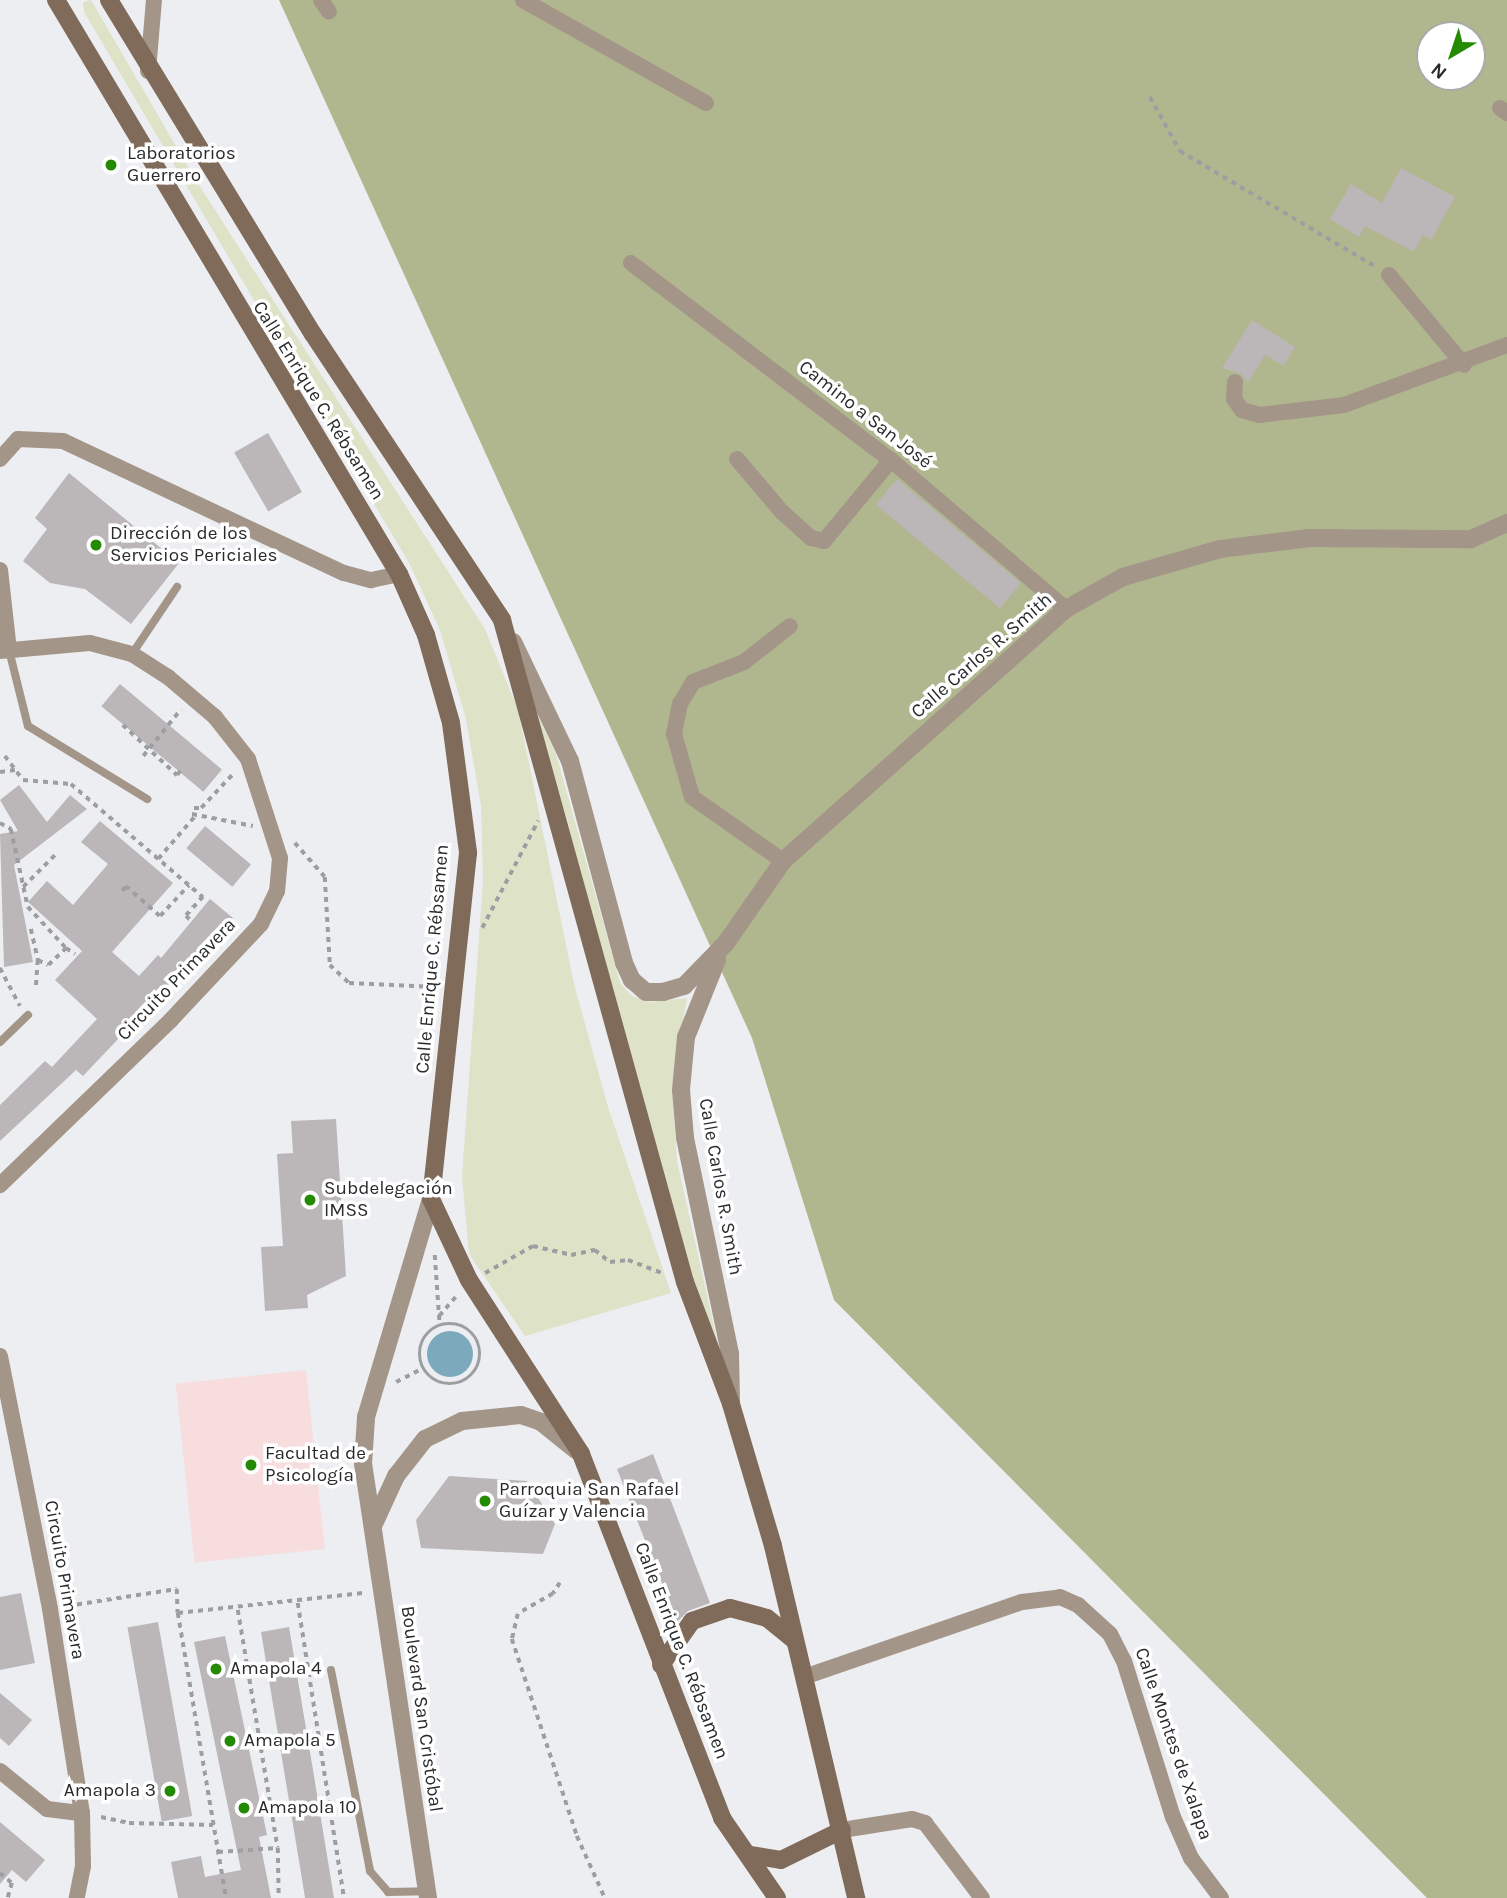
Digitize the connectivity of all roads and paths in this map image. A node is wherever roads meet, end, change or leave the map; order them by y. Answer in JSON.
{"nodes":[{"id":1,"x":56,"y":0,"type":"edge"},
{"id":2,"x":109,"y":0,"type":"edge"},
{"id":3,"x":154,"y":0,"type":"edge"},
{"id":4,"x":523,"y":0,"type":"edge"},
{"id":5,"x":148,"y":71,"type":"junction"},
{"id":6,"x":1150,"y":96,"type":"dead end"},
{"id":7,"x":706,"y":103,"type":"dead end"},
{"id":8,"x":631,"y":263,"type":"dead end"},
{"id":9,"x":1389,"y":275,"type":"joint"},
{"id":10,"x":1507,"y":345,"type":"edge"},
{"id":11,"x":1464,"y":365,"type":"junction"},
{"id":12,"x":1235,"y":382,"type":"dead end"},
{"id":13,"x":0,"y":459,"type":"edge"},
{"id":14,"x":737,"y":459,"type":"dead end"},
{"id":15,"x":891,"y":460,"type":"junction"},
{"id":16,"x":1507,"y":523,"type":"edge"},
{"id":17,"x":0,"y":570,"type":"edge"},
{"id":18,"x":399,"y":573,"type":"junction"},
{"id":19,"x":177,"y":587,"type":"dead end"},
{"id":20,"x":1066,"y":608,"type":"junction"},
{"id":21,"x":502,"y":620,"type":"junction"},
{"id":22,"x":790,"y":626,"type":"dead end"},
{"id":23,"x":5,"y":651,"type":"edge"},
{"id":24,"x":132,"y":654,"type":"junction"},
{"id":25,"x":123,"y":724,"type":"dead end"},
{"id":26,"x":167,"y":728,"type":"dead end"},
{"id":27,"x":148,"y":749,"type":"junction"},
{"id":28,"x":143,"y":756,"type":"dead end"},
{"id":29,"x":5,"y":757,"type":"dead end"},
{"id":30,"x":248,"y":759,"type":"junction"},
{"id":31,"x":16,"y":769,"type":"junction"},
{"id":32,"x":180,"y":771,"type":"dead end"},
{"id":33,"x":0,"y":772,"type":"edge"},
{"id":34,"x":147,"y":800,"type":"dead end"},
{"id":35,"x":194,"y":812,"type":"junction"},
{"id":36,"x":539,"y":819,"type":"dead end"},
{"id":37,"x":0,"y":823,"type":"edge"},
{"id":38,"x":274,"y":831,"type":"junction"},
{"id":39,"x":56,"y":854,"type":"dead end"},
{"id":40,"x":158,"y":859,"type":"junction"},
{"id":41,"x":783,"y":861,"type":"junction"},
{"id":42,"x":189,"y":885,"type":"junction"},
{"id":43,"x":23,"y":887,"type":"junction"},
{"id":44,"x":122,"y":891,"type":"dead end"},
{"id":45,"x":192,"y":921,"type":"dead end"},
{"id":46,"x":482,"y":928,"type":"dead end"},
{"id":47,"x":31,"y":929,"type":"dead end"},
{"id":48,"x":726,"y":943,"type":"junction"},
{"id":49,"x":66,"y":948,"type":"junction"},
{"id":50,"x":75,"y":954,"type":"dead end"},
{"id":51,"x":38,"y":960,"type":"junction"},
{"id":52,"x":0,"y":968,"type":"edge"},
{"id":53,"x":452,"y":988,"type":"junction"},
{"id":54,"x":36,"y":989,"type":"dead end"},
{"id":55,"x":28,"y":1015,"type":"joint"},
{"id":56,"x":0,"y":1042,"type":"edge"},
{"id":57,"x":0,"y":1185,"type":"edge"},
{"id":58,"x":431,"y":1199,"type":"junction"},
{"id":59,"x":435,"y":1251,"type":"dead end"},
{"id":60,"x":469,"y":1280,"type":"junction"},
{"id":61,"x":685,"y":1282,"type":"junction"},
{"id":62,"x":439,"y":1316,"type":"junction"},
{"id":63,"x":440,"y":1326,"type":"junction"},
{"id":64,"x":0,"y":1356,"type":"edge"},
{"id":65,"x":731,"y":1404,"type":"junction"},
{"id":66,"x":581,"y":1454,"type":"junction"},
{"id":67,"x":373,"y":1527,"type":"junction"},
{"id":68,"x":560,"y":1583,"type":"dead end"},
{"id":69,"x":383,"y":1590,"type":"junction"},
{"id":70,"x":298,"y":1603,"type":"junction"},
{"id":71,"x":50,"y":1609,"type":"junction"},
{"id":72,"x":237,"y":1610,"type":"junction"},
{"id":73,"x":178,"y":1613,"type":"junction"},
{"id":74,"x":795,"y":1641,"type":"junction"},
{"id":75,"x":661,"y":1665,"type":"junction"},
{"id":76,"x":331,"y":1670,"type":"dead end"},
{"id":77,"x":804,"y":1676,"type":"junction"},
{"id":78,"x":0,"y":1771,"type":"edge"},
{"id":79,"x":82,"y":1813,"type":"junction"},
{"id":80,"x":213,"y":1825,"type":"junction"},
{"id":81,"x":842,"y":1830,"type":"junction"},
{"id":82,"x":278,"y":1848,"type":"junction"},
{"id":83,"x":218,"y":1852,"type":"junction"},
{"id":84,"x":750,"y":1855,"type":"junction"},
{"id":85,"x":0,"y":1873,"type":"edge"},
{"id":86,"x":428,"y":1894,"type":"edge"},
{"id":87,"x":8,"y":1898,"type":"edge"},
{"id":88,"x":77,"y":1898,"type":"edge"},
{"id":89,"x":226,"y":1898,"type":"edge"},
{"id":90,"x":279,"y":1898,"type":"edge"},
{"id":91,"x":344,"y":1898,"type":"edge"},
{"id":92,"x":605,"y":1898,"type":"edge"},
{"id":93,"x":778,"y":1898,"type":"edge"},
{"id":94,"x":856,"y":1898,"type":"edge"},
{"id":95,"x":982,"y":1898,"type":"edge"},
{"id":96,"x":1221,"y":1898,"type":"edge"}],
"edges":[{"from":1,"to":18,"type":"main road","name":"Calle Enrique C. Rébsamen"},
{"from":2,"to":5,"type":"main road","name":"Calle Enrique C. Rébsamen"},
{"from":3,"to":5,"type":"street"},
{"from":4,"to":7,"type":"street"},
{"from":5,"to":21,"type":"main road","name":"Calle Enrique C. Rébsamen"},
{"from":6,"to":9,"type":"path"},
{"from":8,"to":15,"type":"street","name":"Camino a San José"},
{"from":9,"to":11,"type":"street"},
{"from":10,"to":11,"type":"street"},
{"from":11,"to":12,"type":"street"},
{"from":13,"to":18,"type":"street"},
{"from":14,"to":15,"type":"street"},
{"from":15,"to":20,"type":"street","name":"Camino a San José"},
{"from":16,"to":20,"type":"street","name":"Calle Carlos R. Smith"},
{"from":17,"to":23,"type":"street"},
{"from":18,"to":53,"type":"main road","name":"Calle Enrique C. Rébsamen"},
{"from":19,"to":24,"type":"lane"},
{"from":20,"to":41,"type":"street","name":"Calle Carlos R. Smith"},
{"from":21,"to":48,"type":"street","name":"Calle Carlos R. Smith"},
{"from":21,"to":61,"type":"main road","name":"Calle Enrique C. Rébsamen"},
{"from":22,"to":41,"type":"street"},
{"from":23,"to":24,"type":"street","name":"Circuito Primavera"},
{"from":23,"to":34,"type":"lane"},
{"from":24,"to":30,"type":"street","name":"Circuito Primavera"},
{"from":25,"to":27,"type":"path"},
{"from":26,"to":27,"type":"path"},
{"from":27,"to":28,"type":"path"},
{"from":27,"to":32,"type":"path"},
{"from":29,"to":31,"type":"path"},
{"from":30,"to":35,"type":"path"},
{"from":30,"to":38,"type":"street","name":"Circuito Primavera"},
{"from":31,"to":33,"type":"path"},
{"from":31,"to":40,"type":"path"},
{"from":35,"to":38,"type":"path"},
{"from":35,"to":40,"type":"path"},
{"from":36,"to":46,"type":"path"},
{"from":37,"to":43,"type":"path"},
{"from":38,"to":53,"type":"path"},
{"from":38,"to":57,"type":"street","name":"Circuito Primavera"},
{"from":39,"to":43,"type":"path"},
{"from":40,"to":42,"type":"path"},
{"from":41,"to":48,"type":"street","name":"Calle Carlos R. Smith"},
{"from":42,"to":44,"type":"path"},
{"from":42,"to":45,"type":"path"},
{"from":43,"to":49,"type":"path"},
{"from":47,"to":51,"type":"path"},
{"from":48,"to":65,"type":"street","name":"Calle Carlos R. Smith"},
{"from":49,"to":50,"type":"path"},
{"from":49,"to":51,"type":"path"},
{"from":51,"to":54,"type":"path"},
{"from":52,"to":55,"type":"path"},
{"from":53,"to":58,"type":"main road","name":"Calle Enrique C. Rébsamen"},
{"from":55,"to":56,"type":"lane"},
{"from":58,"to":60,"type":"main road","name":"Calle Enrique C. Rébsamen"},
{"from":58,"to":67,"type":"street","name":"Boulevard San Cristóbal"},
{"from":59,"to":62,"type":"path"},
{"from":60,"to":61,"type":"path"},
{"from":60,"to":62,"type":"path"},
{"from":60,"to":66,"type":"main road","name":"Calle Enrique C. Rébsamen"},
{"from":61,"to":65,"type":"main road","name":"Calle Enrique C. Rébsamen"},
{"from":62,"to":63,"type":"path"},
{"from":63,"to":63,"type":"path"},
{"from":64,"to":71,"type":"street","name":"Circuito Primavera"},
{"from":65,"to":74,"type":"main road","name":"Calle Enrique C. Rébsamen"},
{"from":66,"to":67,"type":"street"},
{"from":66,"to":75,"type":"main road","name":"Calle Enrique C. Rébsamen"},
{"from":67,"to":69,"type":"street","name":"Boulevard San Cristóbal"},
{"from":68,"to":92,"type":"path"},
{"from":69,"to":70,"type":"path"},
{"from":69,"to":86,"type":"street","name":"Boulevard San Cristóbal"},
{"from":70,"to":72,"type":"path"},
{"from":70,"to":91,"type":"path"},
{"from":71,"to":73,"type":"path"},
{"from":71,"to":79,"type":"street","name":"Circuito Primavera"},
{"from":72,"to":73,"type":"path"},
{"from":72,"to":82,"type":"path"},
{"from":73,"to":80,"type":"path"},
{"from":74,"to":75,"type":"main road"},
{"from":74,"to":77,"type":"main road","name":"Calle Enrique C. Rébsamen"},
{"from":75,"to":84,"type":"main road","name":"Calle Enrique C. Rébsamen"},
{"from":76,"to":86,"type":"lane"},
{"from":77,"to":81,"type":"main road","name":"Calle Enrique C. Rébsamen"},
{"from":77,"to":96,"type":"street","name":"Calle Montes de Xalapa"},
{"from":78,"to":79,"type":"street"},
{"from":79,"to":80,"type":"path"},
{"from":79,"to":88,"type":"street","name":"Circuito Primavera"},
{"from":80,"to":83,"type":"path"},
{"from":81,"to":84,"type":"main road"},
{"from":81,"to":94,"type":"main road","name":"Calle Enrique C. Rébsamen"},
{"from":81,"to":95,"type":"street"},
{"from":82,"to":83,"type":"path"},
{"from":82,"to":90,"type":"path"},
{"from":83,"to":89,"type":"path"},
{"from":84,"to":93,"type":"main road","name":"Calle Enrique C. Rébsamen"},
{"from":85,"to":87,"type":"path"}]}
